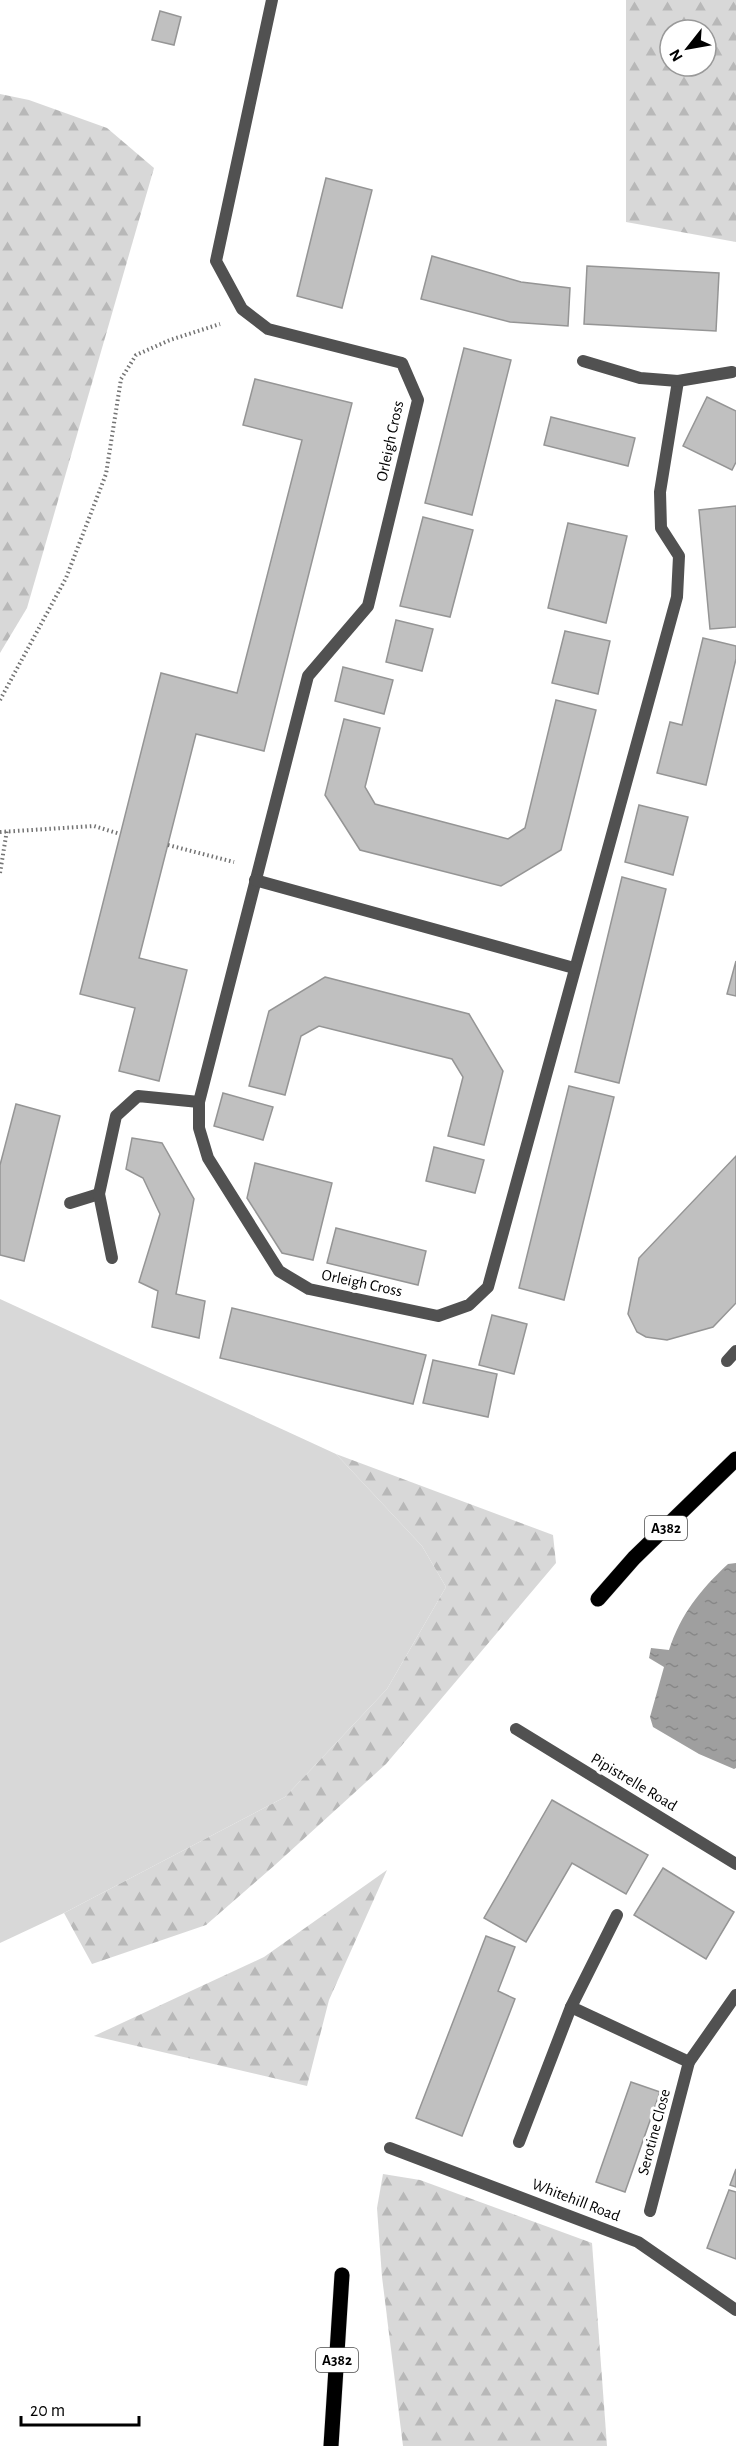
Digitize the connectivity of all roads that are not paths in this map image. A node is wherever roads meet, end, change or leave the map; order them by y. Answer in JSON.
{"nodes":[{"id":1,"x":272,"y":0,"type":"edge"},
{"id":2,"x":583,"y":361,"type":"dead end"},
{"id":3,"x":732,"y":372,"type":"dead end"},
{"id":4,"x":678,"y":381,"type":"junction"},
{"id":5,"x":257,"y":874,"type":"junction"},
{"id":6,"x":574,"y":968,"type":"junction"},
{"id":7,"x":199,"y":1102,"type":"junction"},
{"id":8,"x":99,"y":1194,"type":"junction"},
{"id":9,"x":70,"y":1203,"type":"dead end"},
{"id":10,"x":111,"y":1258,"type":"dead end"},
{"id":11,"x":736,"y":1459,"type":"edge"},
{"id":12,"x":598,"y":1599,"type":"dead end"},
{"id":13,"x":516,"y":1729,"type":"dead end"},
{"id":14,"x":736,"y":1864,"type":"edge"},
{"id":15,"x":617,"y":1915,"type":"dead end"},
{"id":16,"x":736,"y":1995,"type":"edge"},
{"id":17,"x":571,"y":2007,"type":"junction"},
{"id":18,"x":689,"y":2062,"type":"junction"},
{"id":19,"x":519,"y":2142,"type":"dead end"},
{"id":20,"x":390,"y":2148,"type":"dead end"},
{"id":21,"x":650,"y":2211,"type":"dead end"},
{"id":22,"x":342,"y":2275,"type":"dead end"},
{"id":23,"x":736,"y":2310,"type":"edge"},
{"id":24,"x":331,"y":2446,"type":"edge"}],
"edges":[{"from":1,"to":5,"type":"street","name":"Orleigh Cross"},
{"from":2,"to":4,"type":"street"},
{"from":3,"to":4,"type":"street"},
{"from":4,"to":6,"type":"street","name":"Orleigh Cross"},
{"from":5,"to":6,"type":"street"},
{"from":5,"to":7,"type":"street","name":"Orleigh Cross"},
{"from":6,"to":7,"type":"street","name":"Orleigh Cross"},
{"from":7,"to":8,"type":"street"},
{"from":8,"to":9,"type":"street"},
{"from":8,"to":10,"type":"street"},
{"from":11,"to":12,"type":"main road","number":"A382"},
{"from":13,"to":14,"type":"street","name":"Pipistrelle Road"},
{"from":15,"to":17,"type":"street"},
{"from":16,"to":18,"type":"street","name":"Serotine Close"},
{"from":17,"to":18,"type":"street"},
{"from":17,"to":19,"type":"street"},
{"from":18,"to":21,"type":"street","name":"Serotine Close"},
{"from":20,"to":23,"type":"street","name":"Whitehill Road"},
{"from":22,"to":24,"type":"main road","number":"A382"}]}
